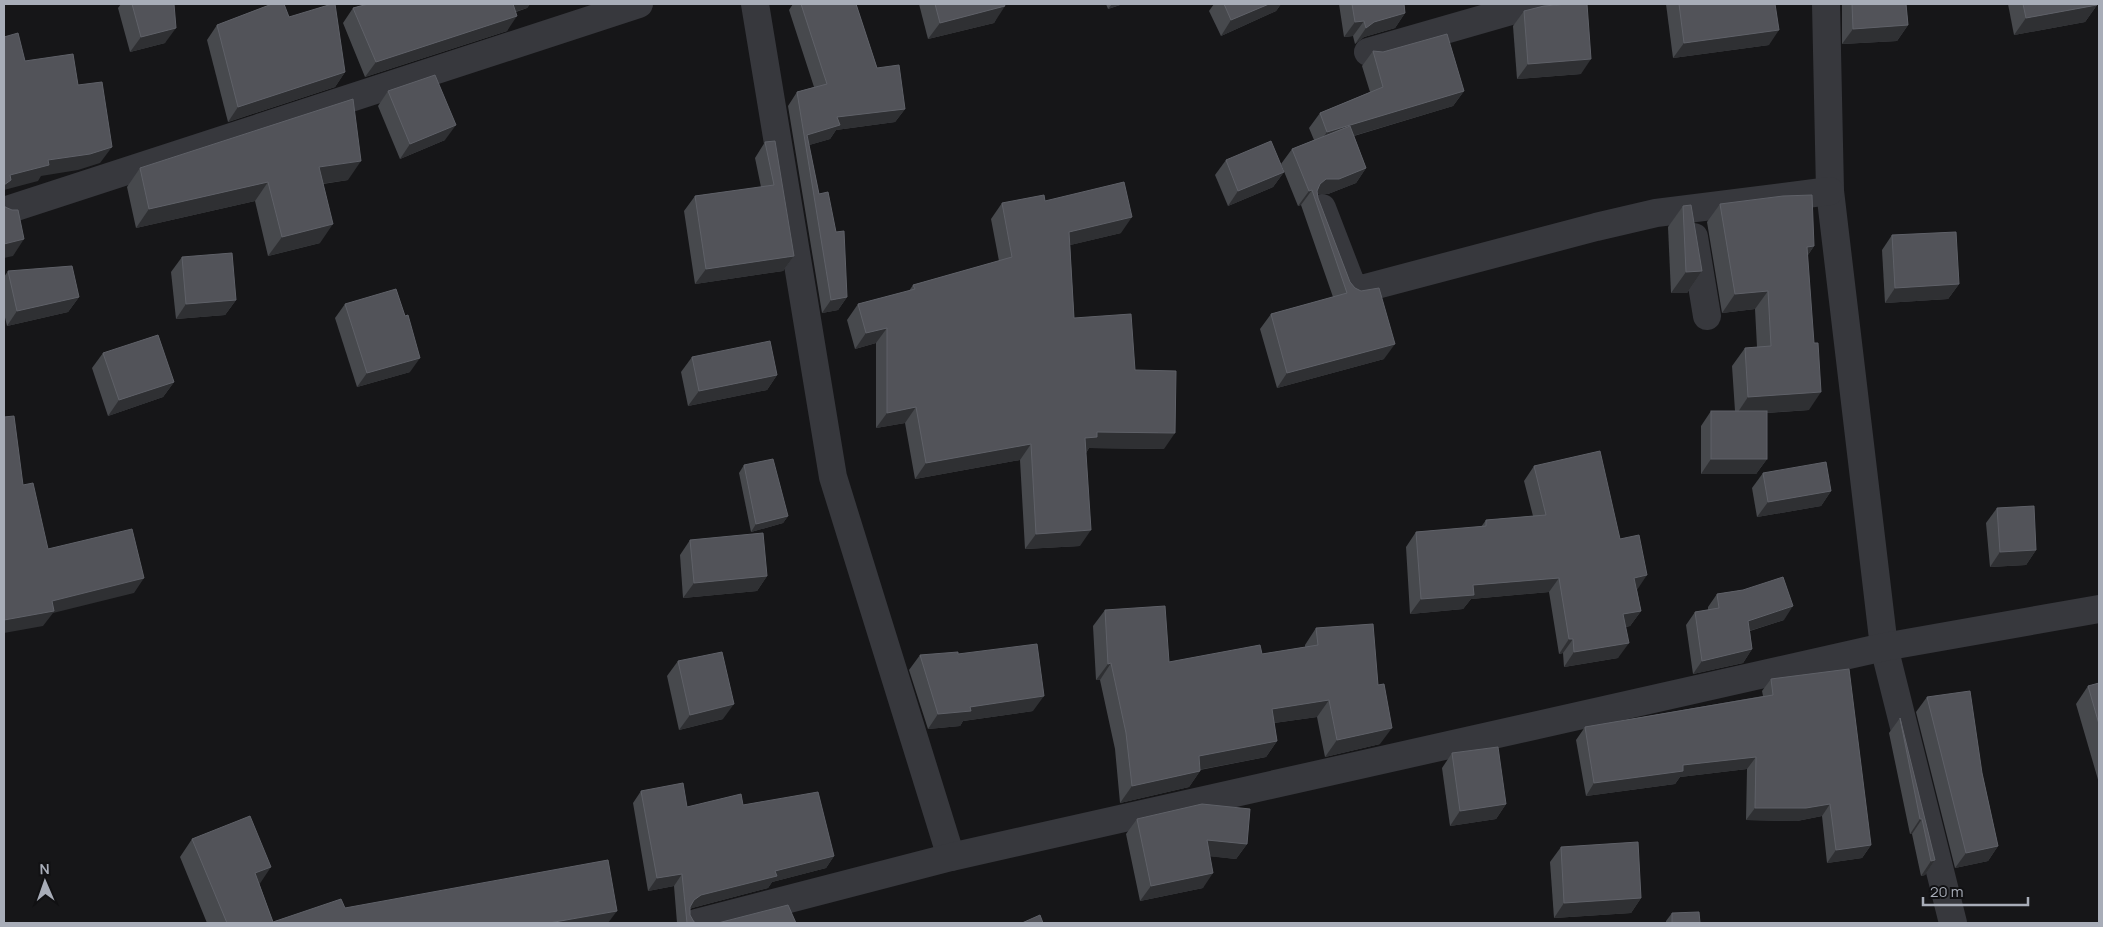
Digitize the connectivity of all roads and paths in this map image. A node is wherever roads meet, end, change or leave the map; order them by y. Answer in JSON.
{"nodes":[{"id":1,"x":639,"y":4,"type":"edge"},
{"id":2,"x":756,"y":4,"type":"edge"},
{"id":3,"x":1535,"y":4,"type":"edge"},
{"id":4,"x":1826,"y":4,"type":"edge"},
{"id":5,"x":1368,"y":52,"type":"dead end"},
{"id":6,"x":1830,"y":191,"type":"junction"},
{"id":7,"x":1322,"y":208,"type":"edge"},
{"id":8,"x":1689,"y":210,"type":"junction"},
{"id":9,"x":4,"y":211,"type":"edge"},
{"id":10,"x":1707,"y":316,"type":"dead end"},
{"id":11,"x":2099,"y":609,"type":"edge"},
{"id":12,"x":1884,"y":647,"type":"junction"},
{"id":13,"x":952,"y":857,"type":"junction"},
{"id":14,"x":696,"y":923,"type":"edge"},
{"id":15,"x":1953,"y":923,"type":"edge"}],
"edges":[{"from":1,"to":9,"type":"street"},
{"from":2,"to":13,"type":"street"},
{"from":3,"to":5,"type":"street"},
{"from":4,"to":6,"type":"street"},
{"from":6,"to":8,"type":"street"},
{"from":6,"to":12,"type":"street"},
{"from":7,"to":8,"type":"street"},
{"from":8,"to":10,"type":"street"},
{"from":11,"to":12,"type":"street"},
{"from":12,"to":13,"type":"street"},
{"from":12,"to":15,"type":"street"},
{"from":13,"to":14,"type":"street"}]}
